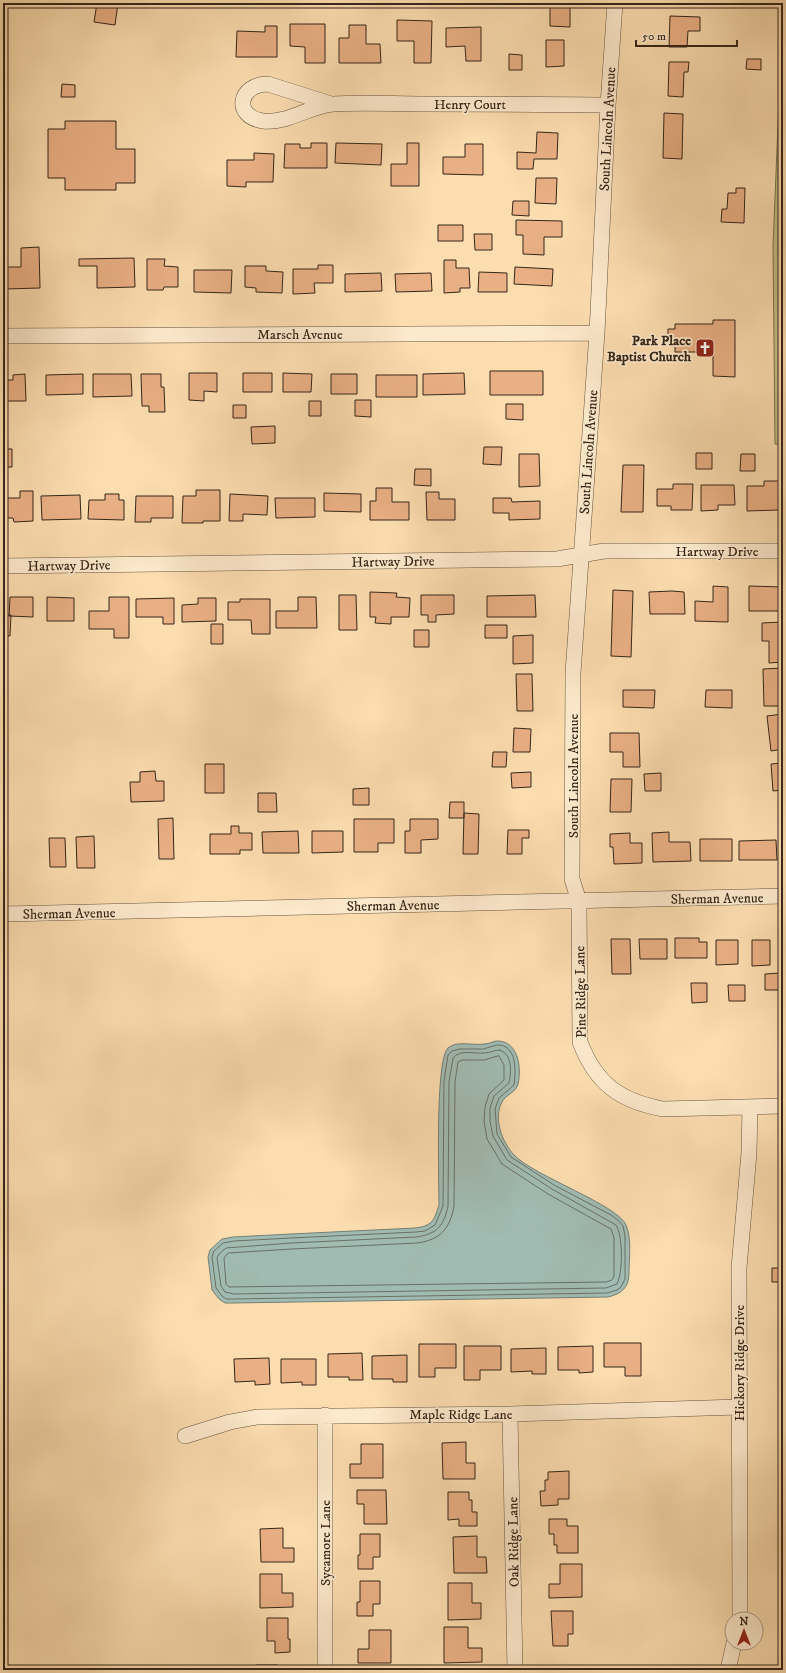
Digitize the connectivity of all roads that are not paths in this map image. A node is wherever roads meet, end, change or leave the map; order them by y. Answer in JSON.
{"nodes":[{"id":1,"x":615,"y":3,"type":"edge"},
{"id":2,"x":331,"y":104,"type":"junction"},
{"id":3,"x":608,"y":104,"type":"junction"},
{"id":4,"x":597,"y":333,"type":"junction"},
{"id":5,"x":3,"y":336,"type":"edge"},
{"id":6,"x":783,"y":551,"type":"edge"},
{"id":7,"x":581,"y":555,"type":"junction"},
{"id":8,"x":3,"y":566,"type":"edge"},
{"id":9,"x":783,"y":896,"type":"edge"},
{"id":10,"x":579,"y":900,"type":"junction"},
{"id":11,"x":3,"y":914,"type":"edge"},
{"id":12,"x":783,"y":1106,"type":"edge"},
{"id":13,"x":750,"y":1107,"type":"junction"},
{"id":14,"x":739,"y":1407,"type":"junction"},
{"id":15,"x":510,"y":1414,"type":"junction"},
{"id":16,"x":325,"y":1415,"type":"junction"},
{"id":17,"x":185,"y":1436,"type":"dead end"},
{"id":18,"x":740,"y":1611,"type":"edge"},
{"id":19,"x":732,"y":1651,"type":"edge"},
{"id":20,"x":325,"y":1670,"type":"edge"},
{"id":21,"x":515,"y":1670,"type":"edge"},
{"id":22,"x":728,"y":1670,"type":"edge"}],
"edges":[{"from":1,"to":3,"type":"street","name":"South Lincoln Avenue"},
{"from":2,"to":2,"type":"street","name":"Henry Court"},
{"from":2,"to":3,"type":"street","name":"Henry Court"},
{"from":3,"to":4,"type":"street","name":"South Lincoln Avenue"},
{"from":4,"to":5,"type":"street","name":"Marsch Avenue"},
{"from":4,"to":7,"type":"street","name":"South Lincoln Avenue"},
{"from":6,"to":7,"type":"street","name":"Hartway Drive"},
{"from":7,"to":8,"type":"street","name":"Hartway Drive"},
{"from":7,"to":10,"type":"street","name":"South Lincoln Avenue"},
{"from":9,"to":10,"type":"street","name":"Sherman Avenue"},
{"from":10,"to":11,"type":"street","name":"Sherman Avenue"},
{"from":10,"to":13,"type":"street","name":"Pine Ridge Lane"},
{"from":12,"to":13,"type":"street","name":"Pine Ridge Lane"},
{"from":13,"to":14,"type":"street","name":"Hickory Ridge Drive"},
{"from":14,"to":15,"type":"street","name":"Maple Ridge Lane"},
{"from":14,"to":18,"type":"street","name":"Hickory Ridge Drive"},
{"from":15,"to":16,"type":"street","name":"Maple Ridge Lane"},
{"from":15,"to":21,"type":"street","name":"Oak Ridge Lane"},
{"from":16,"to":17,"type":"street","name":"Maple Ridge Lane"},
{"from":16,"to":20,"type":"street","name":"Sycamore Lane"},
{"from":19,"to":22,"type":"street"}]}
